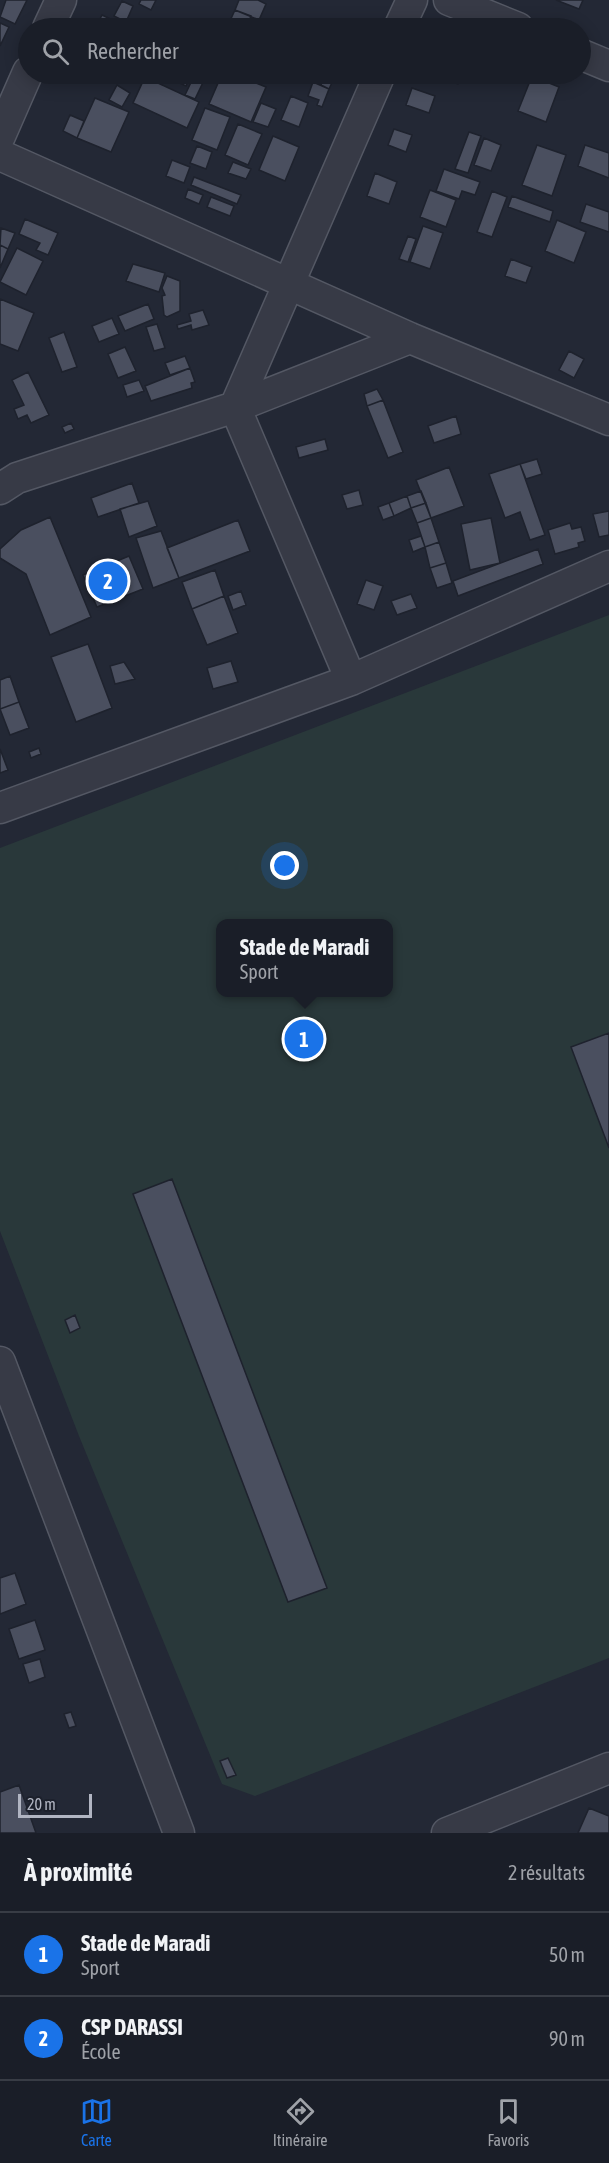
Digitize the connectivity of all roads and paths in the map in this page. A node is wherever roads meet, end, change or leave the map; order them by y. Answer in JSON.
{"nodes":[{"id":1,"x":61,"y":0,"type":"edge"},
{"id":2,"x":412,"y":0,"type":"edge"},
{"id":3,"x":449,"y":0,"type":"edge"},
{"id":4,"x":53,"y":18,"type":"edge"},
{"id":5,"x":404,"y":18,"type":"edge"},
{"id":6,"x":493,"y":18,"type":"edge"},
{"id":7,"x":591,"y":59,"type":"edge"},
{"id":8,"x":609,"y":66,"type":"edge"},
{"id":9,"x":23,"y":84,"type":"edge"},
{"id":10,"x":376,"y":84,"type":"edge"},
{"id":11,"x":0,"y":136,"type":"edge"},
{"id":12,"x":0,"y":155,"type":"edge"},
{"id":13,"x":288,"y":284,"type":"junction"},
{"id":14,"x":410,"y":338,"type":"junction"},
{"id":15,"x":235,"y":407,"type":"junction"},
{"id":16,"x":609,"y":420,"type":"edge"},
{"id":17,"x":0,"y":489,"type":"edge"},
{"id":18,"x":609,"y":567,"type":"edge"},
{"id":19,"x":351,"y":680,"type":"junction"},
{"id":20,"x":0,"y":808,"type":"edge"},
{"id":21,"x":0,"y":1362,"type":"edge"},
{"id":22,"x":609,"y":1768,"type":"edge"},
{"id":23,"x":473,"y":1827,"type":"edge"},
{"id":24,"x":179,"y":1833,"type":"edge"},
{"id":25,"x":447,"y":1833,"type":"edge"}],
"edges":[{"from":1,"to":4,"type":"street"},
{"from":2,"to":5,"type":"street"},
{"from":3,"to":6,"type":"street"},
{"from":7,"to":8,"type":"street"},
{"from":9,"to":11,"type":"street"},
{"from":10,"to":13,"type":"street"},
{"from":12,"to":13,"type":"street"},
{"from":13,"to":14,"type":"street"},
{"from":13,"to":15,"type":"street"},
{"from":14,"to":15,"type":"street"},
{"from":14,"to":16,"type":"street"},
{"from":15,"to":17,"type":"street"},
{"from":15,"to":19,"type":"street"},
{"from":18,"to":19,"type":"street"},
{"from":19,"to":20,"type":"street"},
{"from":21,"to":24,"type":"street"},
{"from":22,"to":23,"type":"street"},
{"from":23,"to":25,"type":"street"}]}
